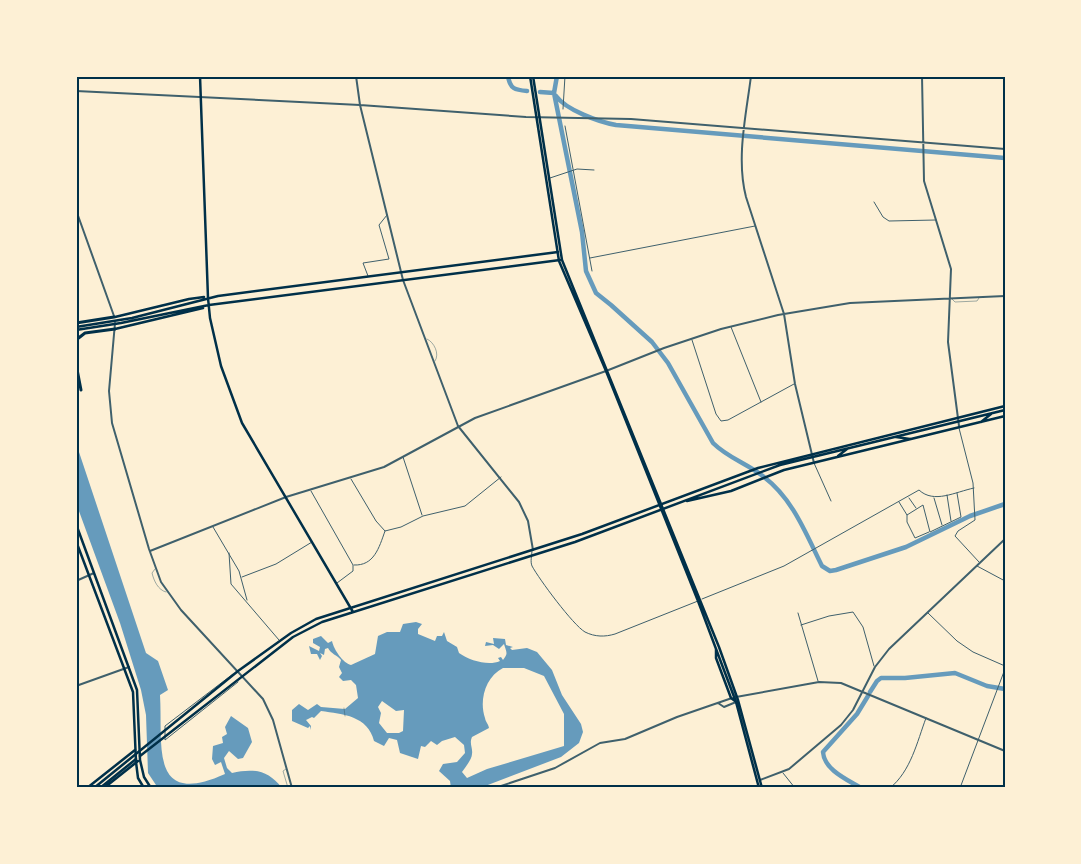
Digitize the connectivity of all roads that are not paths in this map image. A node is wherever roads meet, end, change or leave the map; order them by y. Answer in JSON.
{"nodes":[{"id":1,"x":200,"y":76,"type":"edge"},
{"id":2,"x":356,"y":76,"type":"edge"},
{"id":3,"x":531,"y":76,"type":"edge"},
{"id":4,"x":565,"y":76,"type":"edge"},
{"id":5,"x":751,"y":76,"type":"edge"},
{"id":6,"x":922,"y":76,"type":"edge"},
{"id":7,"x":76,"y":92,"type":"edge"},
{"id":8,"x":200,"y":98,"type":"junction"},
{"id":9,"x":360,"y":105,"type":"junction"},
{"id":10,"x":563,"y":110,"type":"dead end"},
{"id":11,"x":538,"y":117,"type":"junction"},
{"id":12,"x":565,"y":126,"type":"dead end"},
{"id":13,"x":745,"y":128,"type":"junction"},
{"id":14,"x":923,"y":142,"type":"junction"},
{"id":15,"x":1005,"y":149,"type":"edge"},
{"id":16,"x":573,"y":170,"type":"junction"},
{"id":17,"x":594,"y":170,"type":"dead end"},
{"id":18,"x":549,"y":178,"type":"junction"},
{"id":19,"x":874,"y":202,"type":"dead end"},
{"id":20,"x":76,"y":210,"type":"edge"},
{"id":21,"x":387,"y":215,"type":"junction"},
{"id":22,"x":936,"y":220,"type":"junction"},
{"id":23,"x":756,"y":226,"type":"junction"},
{"id":24,"x":558,"y":252,"type":"junction"},
{"id":25,"x":590,"y":258,"type":"junction"},
{"id":26,"x":560,"y":260,"type":"junction"},
{"id":27,"x":592,"y":271,"type":"dead end"},
{"id":28,"x":401,"y":272,"type":"junction"},
{"id":29,"x":368,"y":276,"type":"junction"},
{"id":30,"x":403,"y":280,"type":"junction"},
{"id":31,"x":1005,"y":296,"type":"edge"},
{"id":32,"x":208,"y":298,"type":"junction"},
{"id":33,"x":951,"y":298,"type":"junction"},
{"id":34,"x":209,"y":305,"type":"junction"},
{"id":35,"x":178,"y":309,"type":"junction"},
{"id":36,"x":784,"y":314,"type":"junction"},
{"id":37,"x":114,"y":317,"type":"junction"},
{"id":38,"x":76,"y":326,"type":"edge"},
{"id":39,"x":731,"y":326,"type":"junction"},
{"id":40,"x":115,"y":329,"type":"junction"},
{"id":41,"x":425,"y":338,"type":"junction"},
{"id":42,"x":691,"y":338,"type":"junction"},
{"id":43,"x":76,"y":340,"type":"edge"},
{"id":44,"x":434,"y":362,"type":"junction"},
{"id":45,"x":76,"y":364,"type":"edge"},
{"id":46,"x":607,"y":371,"type":"junction"},
{"id":47,"x":795,"y":384,"type":"junction"},
{"id":48,"x":81,"y":390,"type":"dead end"},
{"id":49,"x":761,"y":403,"type":"junction"},
{"id":50,"x":1005,"y":406,"type":"edge"},
{"id":51,"x":1005,"y":410,"type":"edge"},
{"id":52,"x":992,"y":413,"type":"junction"},
{"id":53,"x":1005,"y":416,"type":"edge"},
{"id":54,"x":957,"y":417,"type":"junction"},
{"id":55,"x":958,"y":422,"type":"junction"},
{"id":56,"x":980,"y":423,"type":"junction"},
{"id":57,"x":458,"y":426,"type":"junction"},
{"id":58,"x":959,"y":428,"type":"junction"},
{"id":59,"x":894,"y":437,"type":"junction"},
{"id":60,"x":911,"y":439,"type":"junction"},
{"id":61,"x":848,"y":448,"type":"junction"},
{"id":62,"x":811,"y":455,"type":"junction"},
{"id":63,"x":402,"y":457,"type":"junction"},
{"id":64,"x":837,"y":457,"type":"junction"},
{"id":65,"x":814,"y":463,"type":"junction"},
{"id":66,"x":501,"y":477,"type":"junction"},
{"id":67,"x":350,"y":479,"type":"junction"},
{"id":68,"x":974,"y":488,"type":"junction"},
{"id":69,"x":311,"y":490,"type":"junction"},
{"id":70,"x":957,"y":492,"type":"junction"},
{"id":71,"x":946,"y":495,"type":"junction"},
{"id":72,"x":286,"y":497,"type":"junction"},
{"id":73,"x":909,"y":498,"type":"dead end"},
{"id":74,"x":934,"y":498,"type":"junction"},
{"id":75,"x":831,"y":501,"type":"dead end"},
{"id":76,"x":683,"y":502,"type":"junction"},
{"id":77,"x":898,"y":502,"type":"junction"},
{"id":78,"x":661,"y":504,"type":"junction"},
{"id":79,"x":664,"y":509,"type":"junction"},
{"id":80,"x":916,"y":509,"type":"junction"},
{"id":81,"x":906,"y":515,"type":"junction"},
{"id":82,"x":422,"y":516,"type":"junction"},
{"id":83,"x":951,"y":522,"type":"junction"},
{"id":84,"x":76,"y":524,"type":"edge"},
{"id":85,"x":213,"y":526,"type":"junction"},
{"id":86,"x":942,"y":526,"type":"junction"},
{"id":87,"x":385,"y":531,"type":"junction"},
{"id":88,"x":930,"y":532,"type":"junction"},
{"id":89,"x":1005,"y":539,"type":"edge"},
{"id":90,"x":76,"y":541,"type":"edge"},
{"id":91,"x":312,"y":542,"type":"junction"},
{"id":92,"x":532,"y":550,"type":"junction"},
{"id":93,"x":150,"y":551,"type":"junction"},
{"id":94,"x":229,"y":554,"type":"junction"},
{"id":95,"x":532,"y":556,"type":"junction"},
{"id":96,"x":979,"y":562,"type":"junction"},
{"id":97,"x":353,"y":564,"type":"junction"},
{"id":98,"x":976,"y":566,"type":"junction"},
{"id":99,"x":156,"y":567,"type":"junction"},
{"id":100,"x":94,"y":572,"type":"junction"},
{"id":101,"x":89,"y":575,"type":"junction"},
{"id":102,"x":241,"y":577,"type":"junction"},
{"id":103,"x":76,"y":581,"type":"edge"},
{"id":104,"x":1005,"y":581,"type":"edge"},
{"id":105,"x":337,"y":583,"type":"junction"},
{"id":106,"x":167,"y":592,"type":"junction"},
{"id":107,"x":699,"y":600,"type":"junction"},
{"id":108,"x":248,"y":602,"type":"junction"},
{"id":109,"x":351,"y":606,"type":"junction"},
{"id":110,"x":353,"y":612,"type":"junction"},
{"id":111,"x":927,"y":612,"type":"junction"},
{"id":112,"x":798,"y":613,"type":"dead end"},
{"id":113,"x":802,"y":624,"type":"junction"},
{"id":114,"x":280,"y":641,"type":"junction"},
{"id":115,"x":1005,"y":666,"type":"edge"},
{"id":116,"x":129,"y":667,"type":"junction"},
{"id":117,"x":874,"y":667,"type":"junction"},
{"id":118,"x":126,"y":668,"type":"junction"},
{"id":119,"x":1005,"y":670,"type":"edge"},
{"id":120,"x":238,"y":671,"type":"junction"},
{"id":121,"x":242,"y":676,"type":"junction"},
{"id":122,"x":819,"y":682,"type":"junction"},
{"id":123,"x":76,"y":686,"type":"edge"},
{"id":124,"x":863,"y":692,"type":"junction"},
{"id":125,"x":736,"y":698,"type":"junction"},
{"id":126,"x":204,"y":702,"type":"junction"},
{"id":127,"x":716,"y":703,"type":"junction"},
{"id":128,"x":344,"y":708,"type":"dead end"},
{"id":129,"x":344,"y":716,"type":"dead end"},
{"id":130,"x":926,"y":717,"type":"junction"},
{"id":131,"x":979,"y":740,"type":"junction"},
{"id":132,"x":139,"y":748,"type":"junction"},
{"id":133,"x":135,"y":750,"type":"junction"},
{"id":134,"x":1005,"y":751,"type":"edge"},
{"id":135,"x":140,"y":760,"type":"junction"},
{"id":136,"x":136,"y":762,"type":"junction"},
{"id":137,"x":287,"y":768,"type":"junction"},
{"id":138,"x":783,"y":773,"type":"junction"},
{"id":139,"x":759,"y":780,"type":"junction"},
{"id":140,"x":893,"y":786,"type":"junction"},
{"id":141,"x":87,"y":788,"type":"edge"},
{"id":142,"x":94,"y":788,"type":"edge"},
{"id":143,"x":100,"y":788,"type":"edge"},
{"id":144,"x":104,"y":788,"type":"edge"},
{"id":145,"x":144,"y":788,"type":"edge"},
{"id":146,"x":151,"y":788,"type":"edge"},
{"id":147,"x":288,"y":788,"type":"edge"},
{"id":148,"x":292,"y":788,"type":"edge"},
{"id":149,"x":495,"y":788,"type":"edge"},
{"id":150,"x":761,"y":788,"type":"edge"},
{"id":151,"x":795,"y":788,"type":"edge"},
{"id":152,"x":890,"y":788,"type":"edge"},
{"id":153,"x":896,"y":788,"type":"edge"},
{"id":154,"x":960,"y":788,"type":"edge"}],
"edges":[{"from":1,"to":8,"type":"main road"},
{"from":2,"to":9,"type":"street"},
{"from":3,"to":11,"type":"main road"},
{"from":4,"to":10,"type":"street"},
{"from":5,"to":13,"type":"street"},
{"from":6,"to":14,"type":"street"},
{"from":7,"to":8,"type":"street"},
{"from":8,"to":9,"type":"street"},
{"from":8,"to":32,"type":"main road"},
{"from":9,"to":11,"type":"street"},
{"from":9,"to":21,"type":"street"},
{"from":11,"to":13,"type":"street"},
{"from":11,"to":18,"type":"main road"},
{"from":11,"to":24,"type":"main road"},
{"from":12,"to":16,"type":"street"},
{"from":13,"to":14,"type":"street"},
{"from":13,"to":23,"type":"street"},
{"from":14,"to":15,"type":"street"},
{"from":14,"to":22,"type":"street"},
{"from":16,"to":17,"type":"street"},
{"from":16,"to":18,"type":"street"},
{"from":16,"to":25,"type":"street"},
{"from":18,"to":24,"type":"main road"},
{"from":19,"to":22,"type":"street"},
{"from":20,"to":37,"type":"street"},
{"from":21,"to":28,"type":"street"},
{"from":21,"to":29,"type":"street"},
{"from":22,"to":33,"type":"street"},
{"from":23,"to":25,"type":"street"},
{"from":23,"to":36,"type":"street"},
{"from":24,"to":26,"type":"main road"},
{"from":24,"to":28,"type":"main road"},
{"from":25,"to":27,"type":"street"},
{"from":26,"to":30,"type":"main road"},
{"from":26,"to":46,"type":"main road"},
{"from":28,"to":29,"type":"main road"},
{"from":28,"to":30,"type":"street"},
{"from":29,"to":32,"type":"main road"},
{"from":30,"to":34,"type":"main road"},
{"from":30,"to":41,"type":"street"},
{"from":31,"to":33,"type":"street"},
{"from":32,"to":34,"type":"main road"},
{"from":32,"to":35,"type":"main road"},
{"from":32,"to":37,"type":"main road"},
{"from":33,"to":36,"type":"street"},
{"from":33,"to":54,"type":"street"},
{"from":34,"to":35,"type":"main road"},
{"from":34,"to":40,"type":"main road"},
{"from":34,"to":72,"type":"main road"},
{"from":35,"to":38,"type":"main road"},
{"from":36,"to":39,"type":"street"},
{"from":36,"to":47,"type":"street"},
{"from":37,"to":38,"type":"highway"},
{"from":37,"to":40,"type":"street"},
{"from":39,"to":42,"type":"street"},
{"from":39,"to":49,"type":"street"},
{"from":40,"to":43,"type":"highway"},
{"from":40,"to":93,"type":"street"},
{"from":41,"to":44,"type":"street"},
{"from":41,"to":44,"type":"lane"},
{"from":42,"to":46,"type":"street"},
{"from":42,"to":49,"type":"street"},
{"from":44,"to":57,"type":"street"},
{"from":45,"to":48,"type":"highway"},
{"from":46,"to":57,"type":"street"},
{"from":46,"to":78,"type":"main road"},
{"from":47,"to":49,"type":"street"},
{"from":47,"to":62,"type":"street"},
{"from":50,"to":54,"type":"main road"},
{"from":51,"to":52,"type":"main road"},
{"from":52,"to":55,"type":"main road"},
{"from":52,"to":56,"type":"main road"},
{"from":53,"to":56,"type":"main road"},
{"from":54,"to":55,"type":"street"},
{"from":54,"to":62,"type":"main road"},
{"from":55,"to":58,"type":"street"},
{"from":55,"to":59,"type":"main road"},
{"from":56,"to":58,"type":"main road"},
{"from":57,"to":63,"type":"street"},
{"from":57,"to":66,"type":"street"},
{"from":58,"to":60,"type":"main road"},
{"from":58,"to":68,"type":"street"},
{"from":59,"to":60,"type":"main road"},
{"from":59,"to":61,"type":"main road"},
{"from":60,"to":64,"type":"main road"},
{"from":61,"to":62,"type":"main road"},
{"from":61,"to":64,"type":"main road"},
{"from":62,"to":65,"type":"street"},
{"from":62,"to":76,"type":"main road"},
{"from":62,"to":78,"type":"main road"},
{"from":63,"to":67,"type":"street"},
{"from":63,"to":82,"type":"street"},
{"from":64,"to":65,"type":"main road"},
{"from":65,"to":75,"type":"street"},
{"from":65,"to":76,"type":"main road"},
{"from":66,"to":82,"type":"street"},
{"from":66,"to":92,"type":"street"},
{"from":67,"to":69,"type":"street"},
{"from":67,"to":87,"type":"street"},
{"from":68,"to":70,"type":"street"},
{"from":68,"to":96,"type":"street"},
{"from":69,"to":72,"type":"street"},
{"from":69,"to":97,"type":"street"},
{"from":70,"to":71,"type":"street"},
{"from":70,"to":83,"type":"street"},
{"from":71,"to":74,"type":"street"},
{"from":71,"to":83,"type":"street"},
{"from":72,"to":85,"type":"street"},
{"from":72,"to":91,"type":"main road"},
{"from":73,"to":80,"type":"street"},
{"from":74,"to":77,"type":"street"},
{"from":74,"to":86,"type":"street"},
{"from":76,"to":79,"type":"main road"},
{"from":77,"to":81,"type":"street"},
{"from":77,"to":107,"type":"street"},
{"from":78,"to":79,"type":"main road"},
{"from":78,"to":92,"type":"main road"},
{"from":79,"to":95,"type":"main road"},
{"from":79,"to":107,"type":"main road"},
{"from":80,"to":81,"type":"street"},
{"from":80,"to":88,"type":"street"},
{"from":81,"to":88,"type":"street"},
{"from":82,"to":87,"type":"street"},
{"from":83,"to":86,"type":"street"},
{"from":84,"to":100,"type":"main road"},
{"from":85,"to":93,"type":"street"},
{"from":85,"to":94,"type":"street"},
{"from":86,"to":88,"type":"street"},
{"from":87,"to":97,"type":"street"},
{"from":89,"to":96,"type":"street"},
{"from":90,"to":101,"type":"main road"},
{"from":91,"to":102,"type":"street"},
{"from":91,"to":105,"type":"main road"},
{"from":92,"to":95,"type":"street"},
{"from":92,"to":109,"type":"main road"},
{"from":93,"to":99,"type":"street"},
{"from":94,"to":102,"type":"street"},
{"from":94,"to":108,"type":"street"},
{"from":95,"to":107,"type":"street"},
{"from":95,"to":110,"type":"main road"},
{"from":96,"to":98,"type":"street"},
{"from":97,"to":105,"type":"street"},
{"from":98,"to":104,"type":"street"},
{"from":98,"to":111,"type":"street"},
{"from":99,"to":106,"type":"street"},
{"from":99,"to":106,"type":"lane"},
{"from":100,"to":101,"type":"street"},
{"from":100,"to":116,"type":"main road"},
{"from":101,"to":103,"type":"street"},
{"from":101,"to":118,"type":"main road"},
{"from":102,"to":108,"type":"street"},
{"from":105,"to":109,"type":"main road"},
{"from":106,"to":120,"type":"street"},
{"from":107,"to":125,"type":"main road"},
{"from":107,"to":125,"type":"main road"},
{"from":108,"to":114,"type":"street"},
{"from":109,"to":110,"type":"main road"},
{"from":109,"to":114,"type":"main road"},
{"from":110,"to":121,"type":"main road"},
{"from":111,"to":115,"type":"street"},
{"from":111,"to":117,"type":"street"},
{"from":112,"to":113,"type":"street"},
{"from":113,"to":117,"type":"street"},
{"from":113,"to":122,"type":"street"},
{"from":114,"to":120,"type":"main road"},
{"from":116,"to":118,"type":"street"},
{"from":116,"to":132,"type":"main road"},
{"from":117,"to":124,"type":"street"},
{"from":118,"to":123,"type":"street"},
{"from":118,"to":133,"type":"main road"},
{"from":119,"to":131,"type":"street"},
{"from":120,"to":121,"type":"street"},
{"from":120,"to":121,"type":"street"},
{"from":120,"to":126,"type":"main road"},
{"from":121,"to":126,"type":"main road"},
{"from":121,"to":137,"type":"street"},
{"from":122,"to":124,"type":"street"},
{"from":122,"to":125,"type":"street"},
{"from":124,"to":130,"type":"street"},
{"from":124,"to":138,"type":"street"},
{"from":125,"to":127,"type":"street"},
{"from":125,"to":127,"type":"street"},
{"from":125,"to":139,"type":"main road"},
{"from":126,"to":142,"type":"main road"},
{"from":126,"to":143,"type":"main road"},
{"from":127,"to":149,"type":"street"},
{"from":128,"to":129,"type":"lane"},
{"from":130,"to":131,"type":"street"},
{"from":130,"to":140,"type":"street"},
{"from":131,"to":134,"type":"street"},
{"from":131,"to":154,"type":"street"},
{"from":132,"to":133,"type":"main road"},
{"from":132,"to":135,"type":"main road"},
{"from":133,"to":136,"type":"main road"},
{"from":133,"to":141,"type":"main road"},
{"from":135,"to":136,"type":"main road"},
{"from":135,"to":146,"type":"main road"},
{"from":136,"to":144,"type":"main road"},
{"from":136,"to":145,"type":"main road"},
{"from":137,"to":147,"type":"lane"},
{"from":137,"to":148,"type":"street"},
{"from":138,"to":139,"type":"street"},
{"from":138,"to":151,"type":"street"},
{"from":139,"to":150,"type":"main road"},
{"from":140,"to":152,"type":"street"},
{"from":140,"to":153,"type":"street"}]}
